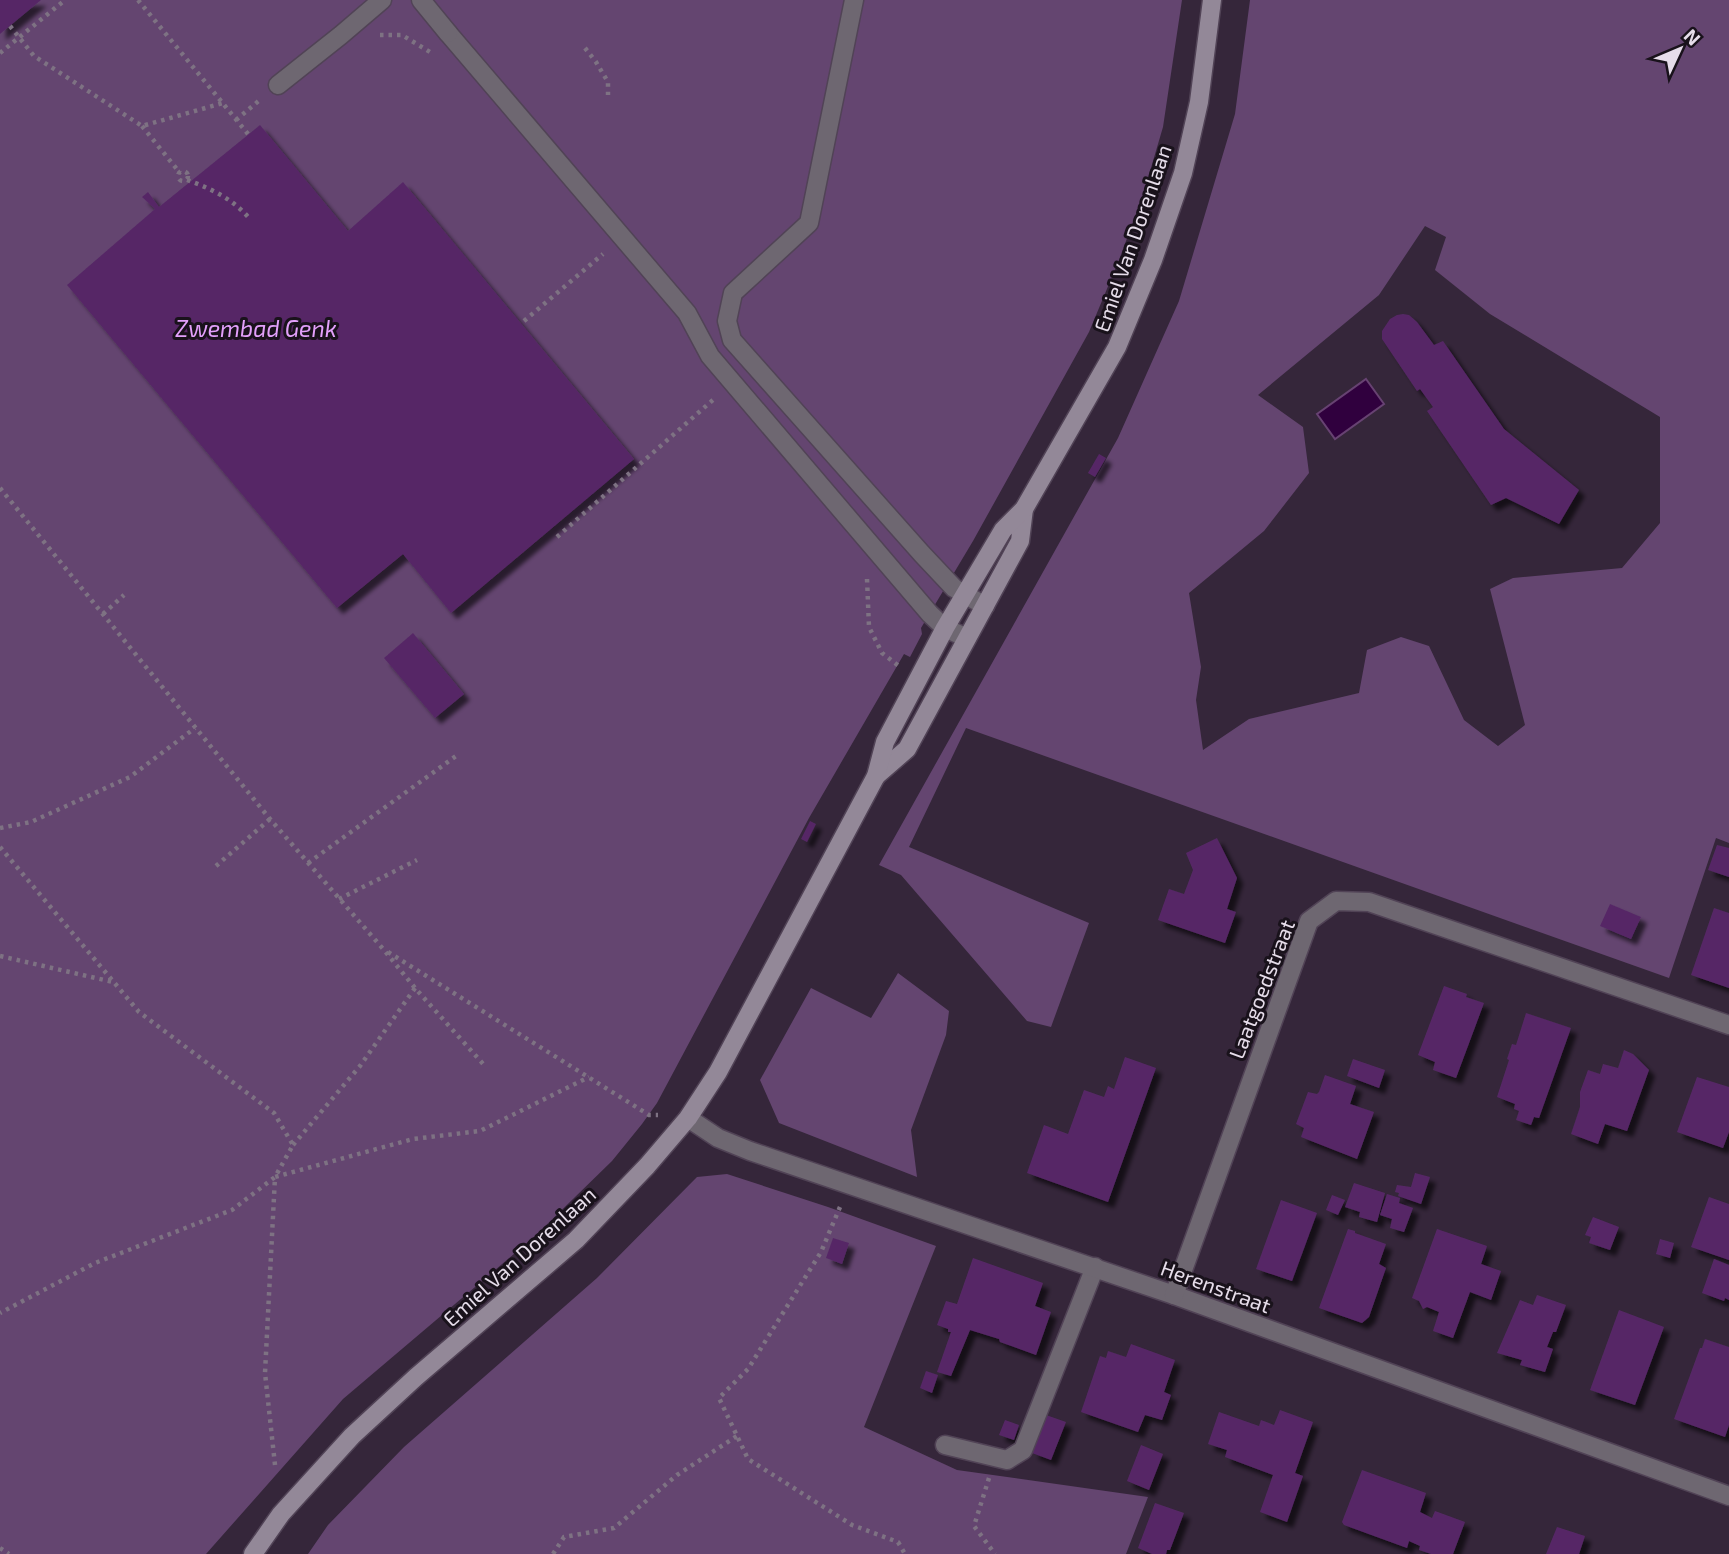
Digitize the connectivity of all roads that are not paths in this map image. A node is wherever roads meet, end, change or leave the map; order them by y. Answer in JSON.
{"nodes":[{"id":1,"x":382,"y":0,"type":"edge"},
{"id":2,"x":421,"y":0,"type":"edge"},
{"id":3,"x":854,"y":0,"type":"edge"},
{"id":4,"x":1212,"y":0,"type":"edge"},
{"id":5,"x":278,"y":85,"type":"dead end"},
{"id":6,"x":1024,"y":509,"type":"junction"},
{"id":7,"x":963,"y":595,"type":"junction"},
{"id":8,"x":985,"y":606,"type":"junction"},
{"id":9,"x":945,"y":628,"type":"junction"},
{"id":10,"x":967,"y":638,"type":"junction"},
{"id":11,"x":876,"y":776,"type":"junction"},
{"id":12,"x":1729,"y":1025,"type":"edge"},
{"id":13,"x":688,"y":1118,"type":"junction"},
{"id":14,"x":1095,"y":1267,"type":"junction"},
{"id":15,"x":1174,"y":1294,"type":"junction"},
{"id":16,"x":945,"y":1446,"type":"dead end"},
{"id":17,"x":1729,"y":1496,"type":"edge"},
{"id":18,"x":253,"y":1554,"type":"edge"}],
"edges":[{"from":1,"to":5,"type":"street"},
{"from":2,"to":9,"type":"street"},
{"from":3,"to":7,"type":"street"},
{"from":4,"to":6,"type":"street","name":"Emiel Van Dorenlaan"},
{"from":6,"to":7,"type":"street","name":"Emiel Van Dorenlaan"},
{"from":6,"to":8,"type":"street","name":"Emiel Van Dorenlaan"},
{"from":7,"to":8,"type":"street"},
{"from":7,"to":9,"type":"street","name":"Emiel Van Dorenlaan"},
{"from":8,"to":10,"type":"street","name":"Emiel Van Dorenlaan"},
{"from":9,"to":10,"type":"street"},
{"from":9,"to":11,"type":"street","name":"Emiel Van Dorenlaan"},
{"from":10,"to":11,"type":"street","name":"Emiel Van Dorenlaan"},
{"from":11,"to":13,"type":"street","name":"Emiel Van Dorenlaan"},
{"from":12,"to":15,"type":"street","name":"Laatgoedstraat"},
{"from":13,"to":14,"type":"street","name":"Herenstraat"},
{"from":13,"to":18,"type":"street","name":"Emiel Van Dorenlaan"},
{"from":14,"to":15,"type":"street","name":"Herenstraat"},
{"from":14,"to":16,"type":"street"},
{"from":15,"to":17,"type":"street","name":"Herenstraat"}]}
